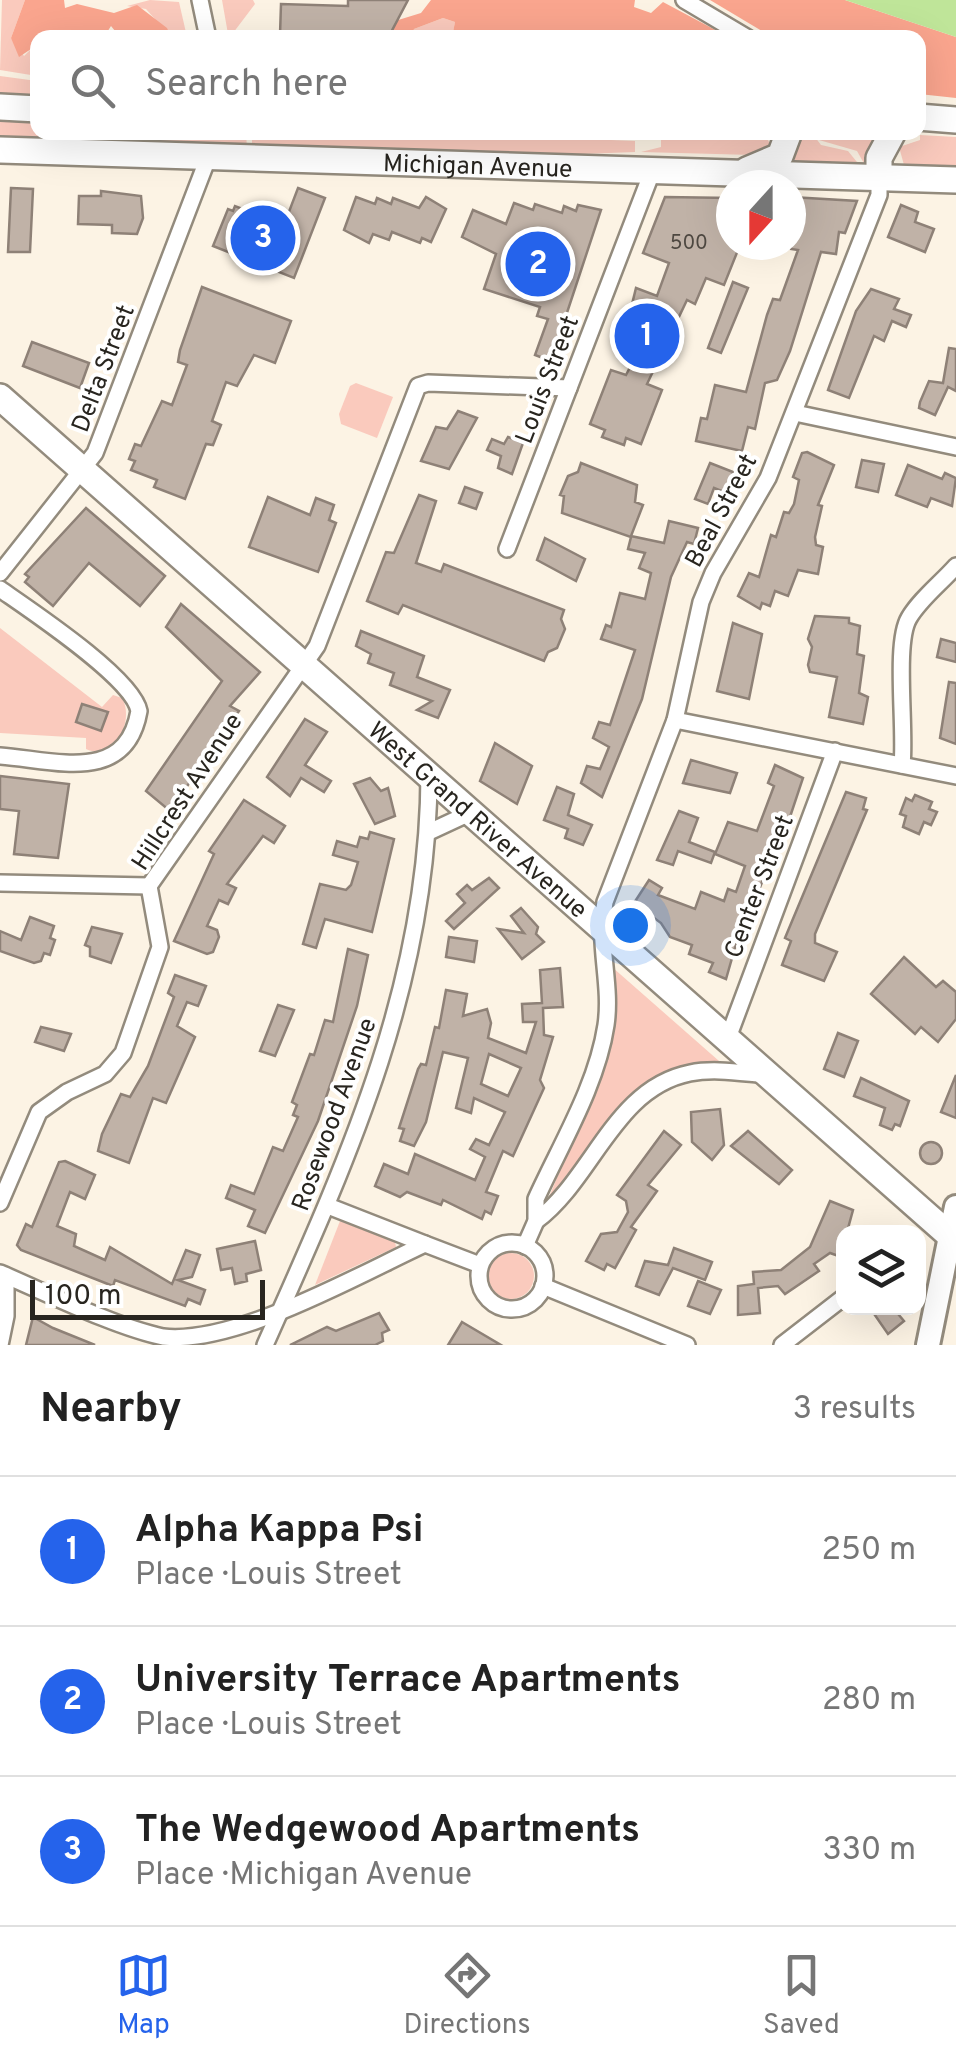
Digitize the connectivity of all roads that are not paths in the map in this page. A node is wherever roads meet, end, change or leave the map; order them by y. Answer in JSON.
{"nodes":[{"id":1,"x":200,"y":0,"type":"edge"},
{"id":2,"x":684,"y":0,"type":"edge"},
{"id":3,"x":206,"y":30,"type":"edge"},
{"id":4,"x":734,"y":30,"type":"edge"},
{"id":5,"x":0,"y":107,"type":"edge"},
{"id":6,"x":30,"y":109,"type":"edge"},
{"id":7,"x":926,"y":118,"type":"edge"},
{"id":8,"x":956,"y":120,"type":"edge"},
{"id":9,"x":786,"y":140,"type":"edge"},
{"id":10,"x":889,"y":140,"type":"edge"},
{"id":11,"x":61,"y":142,"type":"edge"},
{"id":12,"x":0,"y":150,"type":"edge"},
{"id":13,"x":208,"y":158,"type":"junction"},
{"id":14,"x":744,"y":170,"type":"edge"},
{"id":15,"x":652,"y":172,"type":"junction"},
{"id":16,"x":716,"y":174,"type":"edge"},
{"id":17,"x":806,"y":177,"type":"edge"},
{"id":18,"x":879,"y":179,"type":"junction"},
{"id":19,"x":956,"y":180,"type":"edge"},
{"id":20,"x":570,"y":388,"type":"junction"},
{"id":21,"x":0,"y":397,"type":"edge"},
{"id":22,"x":794,"y":413,"type":"junction"},
{"id":23,"x":956,"y":447,"type":"edge"},
{"id":24,"x":83,"y":468,"type":"junction"},
{"id":25,"x":507,"y":548,"type":"dead end"},
{"id":26,"x":956,"y":566,"type":"edge"},
{"id":27,"x":0,"y":574,"type":"edge"},
{"id":28,"x":0,"y":589,"type":"edge"},
{"id":29,"x":303,"y":663,"type":"junction"},
{"id":30,"x":675,"y":720,"type":"junction"},
{"id":31,"x":835,"y":751,"type":"junction"},
{"id":32,"x":0,"y":756,"type":"edge"},
{"id":33,"x":902,"y":765,"type":"junction"},
{"id":34,"x":429,"y":774,"type":"junction"},
{"id":35,"x":956,"y":776,"type":"edge"},
{"id":36,"x":472,"y":812,"type":"junction"},
{"id":37,"x":429,"y":832,"type":"junction"},
{"id":38,"x":0,"y":883,"type":"edge"},
{"id":39,"x":149,"y":886,"type":"junction"},
{"id":40,"x":600,"y":925,"type":"junction"},
{"id":41,"x":728,"y":1038,"type":"junction"},
{"id":42,"x":771,"y":1075,"type":"junction"},
{"id":43,"x":0,"y":1203,"type":"edge"},
{"id":44,"x":328,"y":1206,"type":"junction"},
{"id":45,"x":956,"y":1207,"type":"edge"},
{"id":46,"x":536,"y":1221,"type":"junction"},
{"id":47,"x":953,"y":1238,"type":"edge"},
{"id":48,"x":425,"y":1244,"type":"junction"},
{"id":49,"x":525,"y":1246,"type":"junction"},
{"id":50,"x":480,"y":1265,"type":"junction"},
{"id":51,"x":3,"y":1274,"type":"edge"},
{"id":52,"x":543,"y":1286,"type":"junction"},
{"id":53,"x":836,"y":1303,"type":"edge"},
{"id":54,"x":280,"y":1312,"type":"junction"},
{"id":55,"x":0,"y":1345,"type":"edge"},
{"id":56,"x":266,"y":1345,"type":"edge"},
{"id":57,"x":687,"y":1345,"type":"edge"},
{"id":58,"x":782,"y":1345,"type":"edge"},
{"id":59,"x":928,"y":1345,"type":"edge"}],
"edges":[{"from":1,"to":3,"type":"street"},
{"from":2,"to":4,"type":"street"},
{"from":5,"to":6,"type":"main road"},
{"from":7,"to":8,"type":"main road"},
{"from":9,"to":14,"type":"main road"},
{"from":10,"to":18,"type":"main road"},
{"from":11,"to":12,"type":"main road","name":"Michigan Avenue"},
{"from":11,"to":13,"type":"main road","name":"Michigan Avenue"},
{"from":13,"to":15,"type":"main road","name":"Michigan Avenue"},
{"from":13,"to":24,"type":"street","name":"Delta Street"},
{"from":15,"to":16,"type":"main road","name":"Michigan Avenue"},
{"from":15,"to":20,"type":"street","name":"Louis Street"},
{"from":17,"to":18,"type":"main road","name":"Michigan Avenue"},
{"from":18,"to":19,"type":"main road","name":"Michigan Avenue"},
{"from":18,"to":22,"type":"street","name":"Beal Street"},
{"from":20,"to":25,"type":"street","name":"Louis Street"},
{"from":20,"to":29,"type":"street","name":"Hillcrest Avenue"},
{"from":21,"to":24,"type":"main road","name":"West Grand River Avenue"},
{"from":22,"to":23,"type":"street"},
{"from":22,"to":30,"type":"street","name":"Beal Street"},
{"from":24,"to":27,"type":"street","name":"Delta Street"},
{"from":24,"to":29,"type":"main road","name":"West Grand River Avenue"},
{"from":26,"to":33,"type":"street"},
{"from":28,"to":32,"type":"street"},
{"from":29,"to":34,"type":"main road","name":"West Grand River Avenue"},
{"from":29,"to":39,"type":"street","name":"Hillcrest Avenue"},
{"from":30,"to":31,"type":"street"},
{"from":30,"to":40,"type":"street","name":"Beal Street"},
{"from":31,"to":33,"type":"street"},
{"from":31,"to":41,"type":"street","name":"Center Street"},
{"from":33,"to":35,"type":"street"},
{"from":34,"to":36,"type":"main road","name":"West Grand River Avenue"},
{"from":34,"to":37,"type":"street","name":"Rosewood Avenue"},
{"from":36,"to":37,"type":"street"},
{"from":36,"to":40,"type":"main road","name":"West Grand River Avenue"},
{"from":37,"to":44,"type":"street","name":"Rosewood Avenue"},
{"from":38,"to":39,"type":"street"},
{"from":39,"to":43,"type":"street","name":"Hillcrest Avenue"},
{"from":40,"to":41,"type":"main road","name":"West Grand River Avenue"},
{"from":40,"to":46,"type":"street"},
{"from":41,"to":42,"type":"main road","name":"West Grand River Avenue"},
{"from":42,"to":46,"type":"street"},
{"from":42,"to":47,"type":"main road","name":"West Grand River Avenue"},
{"from":44,"to":48,"type":"street"},
{"from":44,"to":54,"type":"street","name":"Rosewood Avenue"},
{"from":45,"to":47,"type":"street"},
{"from":46,"to":49,"type":"street"},
{"from":47,"to":59,"type":"street"},
{"from":48,"to":50,"type":"street"},
{"from":48,"to":54,"type":"street"},
{"from":49,"to":50,"type":"street"},
{"from":49,"to":52,"type":"street"},
{"from":50,"to":52,"type":"street"},
{"from":51,"to":54,"type":"street"},
{"from":51,"to":55,"type":"street"},
{"from":52,"to":57,"type":"street"},
{"from":53,"to":58,"type":"street"},
{"from":54,"to":56,"type":"street","name":"Rosewood Avenue"}]}
